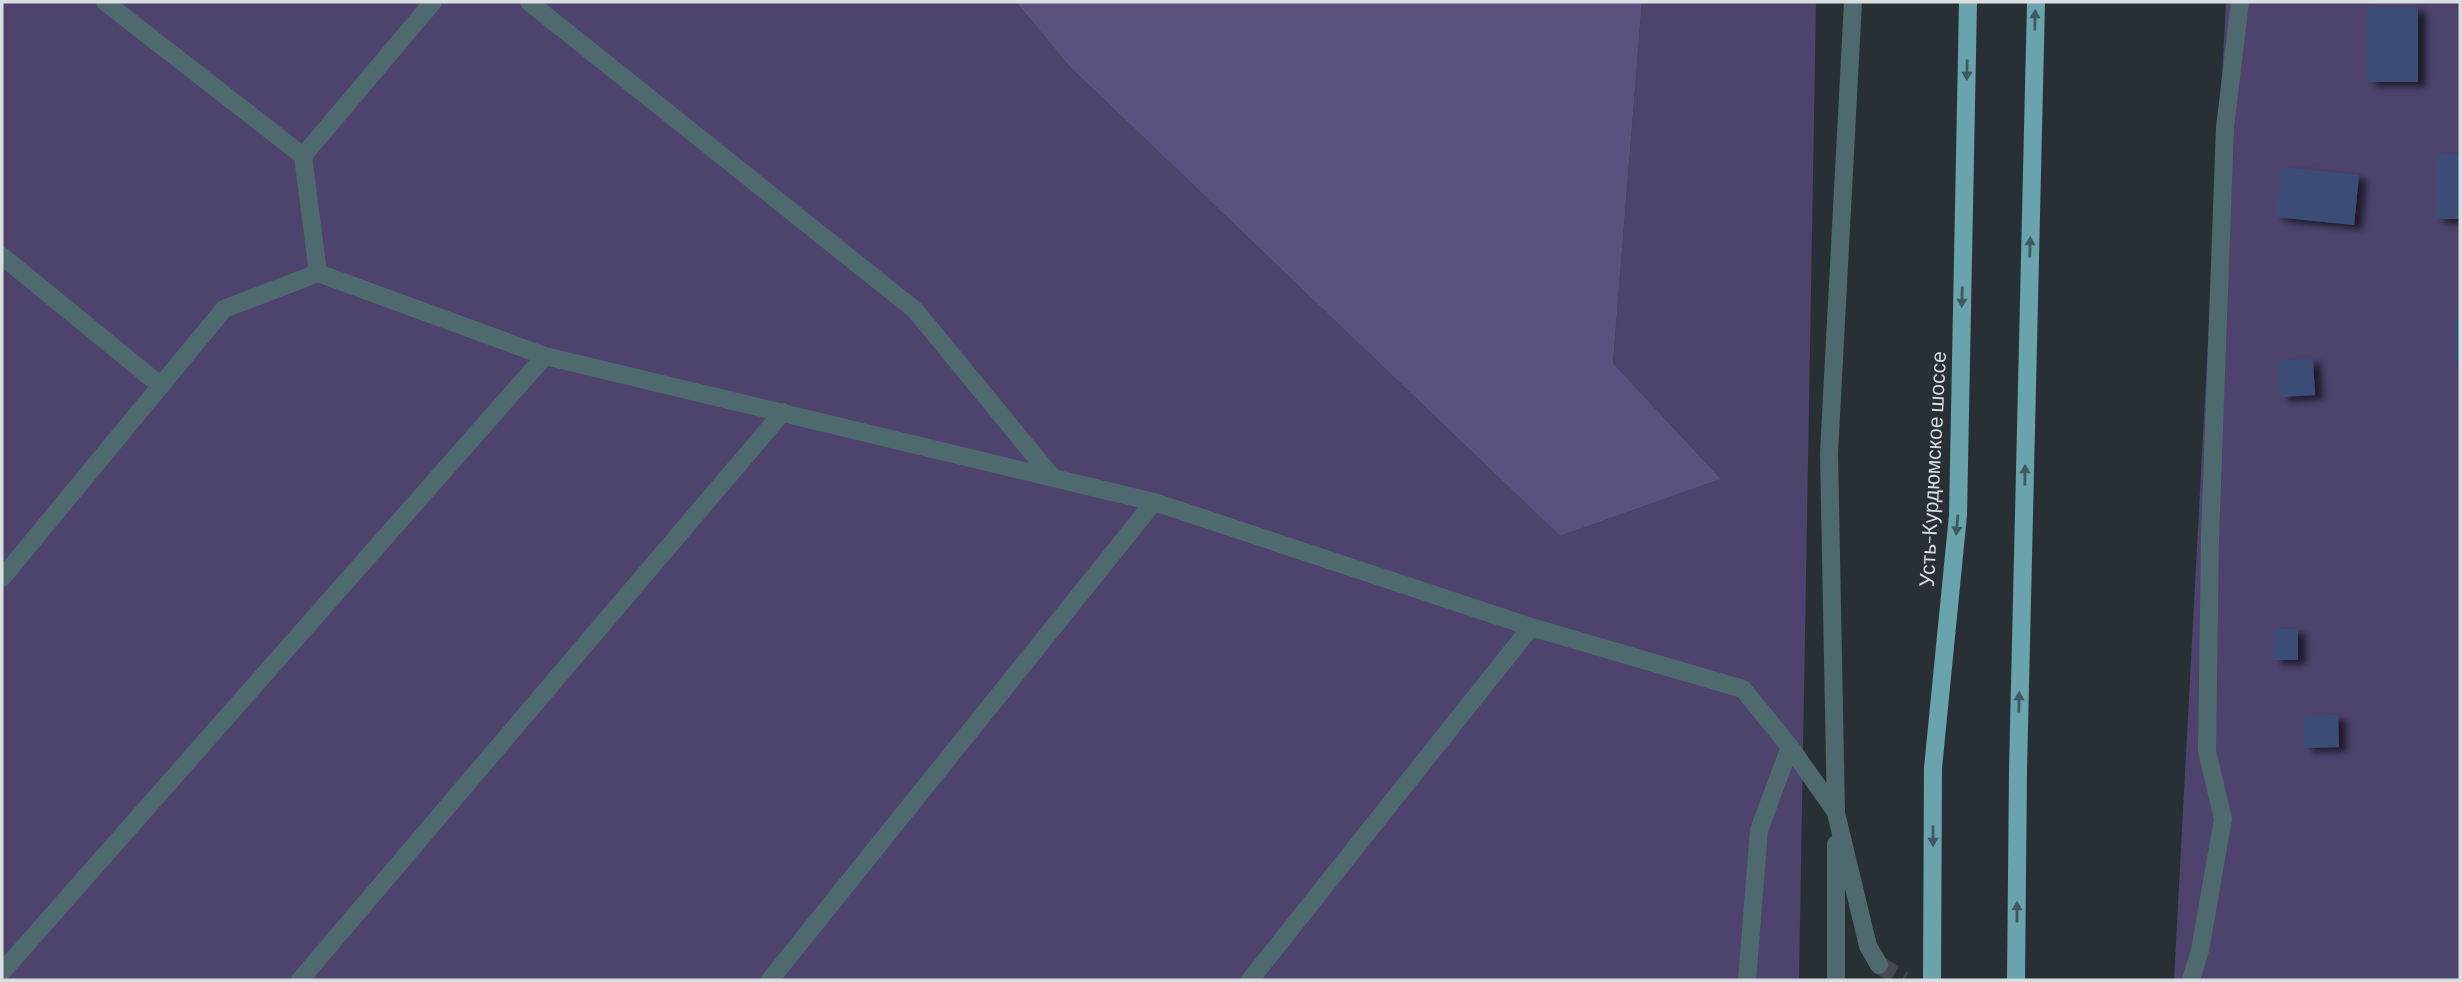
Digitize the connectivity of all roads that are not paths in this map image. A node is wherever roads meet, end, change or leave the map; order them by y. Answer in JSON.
{"nodes":[{"id":1,"x":105,"y":2,"type":"edge"},
{"id":2,"x":433,"y":2,"type":"edge"},
{"id":3,"x":529,"y":2,"type":"edge"},
{"id":4,"x":1853,"y":2,"type":"edge"},
{"id":5,"x":1968,"y":2,"type":"edge"},
{"id":6,"x":2036,"y":2,"type":"edge"},
{"id":7,"x":2240,"y":2,"type":"edge"},
{"id":8,"x":303,"y":156,"type":"junction"},
{"id":9,"x":2,"y":256,"type":"edge"},
{"id":10,"x":318,"y":273,"type":"junction"},
{"id":11,"x":545,"y":356,"type":"junction"},
{"id":12,"x":161,"y":386,"type":"junction"},
{"id":13,"x":783,"y":411,"type":"junction"},
{"id":14,"x":1052,"y":477,"type":"junction"},
{"id":15,"x":1154,"y":502,"type":"junction"},
{"id":16,"x":2,"y":578,"type":"edge"},
{"id":17,"x":1531,"y":627,"type":"junction"},
{"id":18,"x":1790,"y":747,"type":"junction"},
{"id":19,"x":1836,"y":813,"type":"junction"},
{"id":20,"x":1880,"y":965,"type":"tunnel mouth"},
{"id":21,"x":2,"y":972,"type":"edge"},
{"id":22,"x":300,"y":980,"type":"edge"},
{"id":23,"x":770,"y":980,"type":"edge"},
{"id":24,"x":1250,"y":980,"type":"edge"},
{"id":25,"x":1747,"y":980,"type":"edge"},
{"id":26,"x":1836,"y":980,"type":"edge"},
{"id":27,"x":1932,"y":980,"type":"edge"},
{"id":28,"x":2017,"y":980,"type":"edge"},
{"id":29,"x":2192,"y":980,"type":"edge"}],
"edges":[{"from":1,"to":8,"type":"street"},
{"from":2,"to":8,"type":"street"},
{"from":3,"to":14,"type":"street"},
{"from":4,"to":19,"type":"street"},
{"from":5,"to":27,"type":"main road","name":"Усть-Курдюмское шоссе","one_way":true},
{"from":28,"to":6,"type":"main road","one_way":true},
{"from":7,"to":29,"type":"street"},
{"from":8,"to":10,"type":"street"},
{"from":9,"to":12,"type":"street"},
{"from":10,"to":11,"type":"street"},
{"from":10,"to":12,"type":"street"},
{"from":11,"to":13,"type":"street"},
{"from":11,"to":21,"type":"street"},
{"from":12,"to":16,"type":"street"},
{"from":13,"to":14,"type":"street"},
{"from":13,"to":22,"type":"street"},
{"from":14,"to":15,"type":"street"},
{"from":15,"to":17,"type":"street"},
{"from":15,"to":23,"type":"street"},
{"from":17,"to":18,"type":"street"},
{"from":17,"to":24,"type":"street"},
{"from":18,"to":19,"type":"street"},
{"from":18,"to":25,"type":"street"},
{"from":19,"to":20,"type":"street"},
{"from":19,"to":26,"type":"street"}]}
